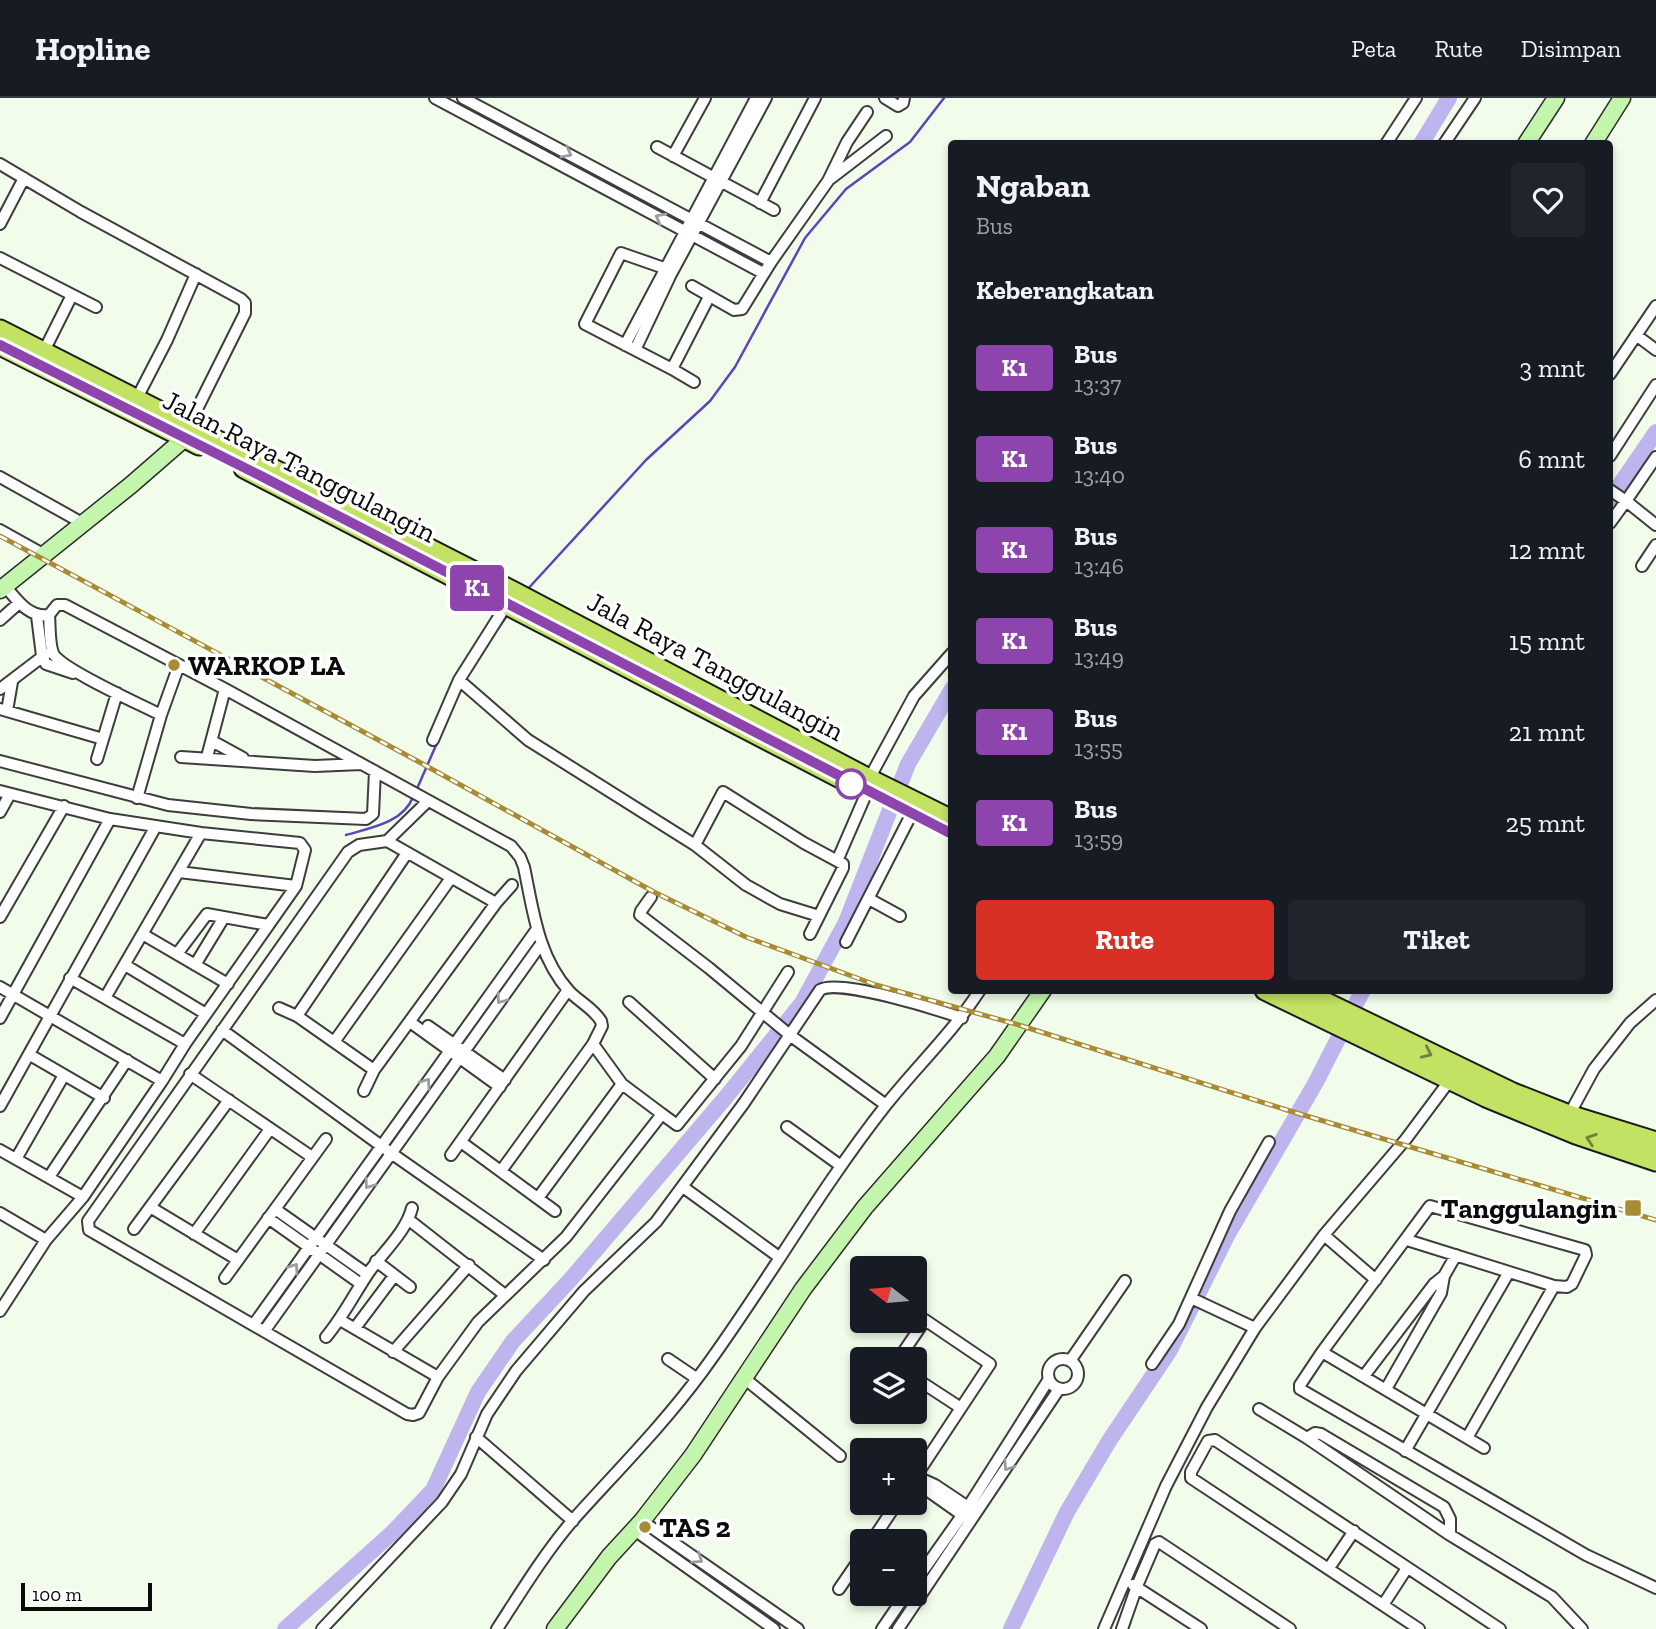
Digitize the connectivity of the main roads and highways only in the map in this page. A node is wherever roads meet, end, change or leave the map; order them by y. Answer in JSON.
{"nodes":[{"id":1,"x":0,"y":330,"type":"edge"},
{"id":2,"x":0,"y":345,"type":"edge"},
{"id":3,"x":187,"y":431,"type":"junction"},
{"id":4,"x":909,"y":809,"type":"junction"},
{"id":5,"x":948,"y":819,"type":"edge"},
{"id":6,"x":948,"y":832,"type":"edge"},
{"id":7,"x":1276,"y":994,"type":"edge"},
{"id":8,"x":1305,"y":994,"type":"edge"},
{"id":9,"x":1332,"y":1015,"type":"junction"},
{"id":10,"x":1363,"y":1030,"type":"junction"},
{"id":11,"x":1656,"y":1142,"type":"edge"},
{"id":12,"x":1656,"y":1161,"type":"edge"}],
"edges":[{"from":1,"to":3,"type":"highway","name":"Jalan Raya Tanggulangin"},
{"from":2,"to":3,"type":"highway","name":"Jalan Raya Tanggulangin"},
{"from":3,"to":4,"type":"highway","name":"Jalan Raya Tanggulangin"},
{"from":4,"to":5,"type":"highway"},
{"from":4,"to":6,"type":"highway"},
{"from":7,"to":9,"type":"highway"},
{"from":8,"to":9,"type":"highway"},
{"from":9,"to":10,"type":"highway"},
{"from":10,"to":11,"type":"highway","one_way":true},
{"from":12,"to":10,"type":"highway","one_way":true}]}
